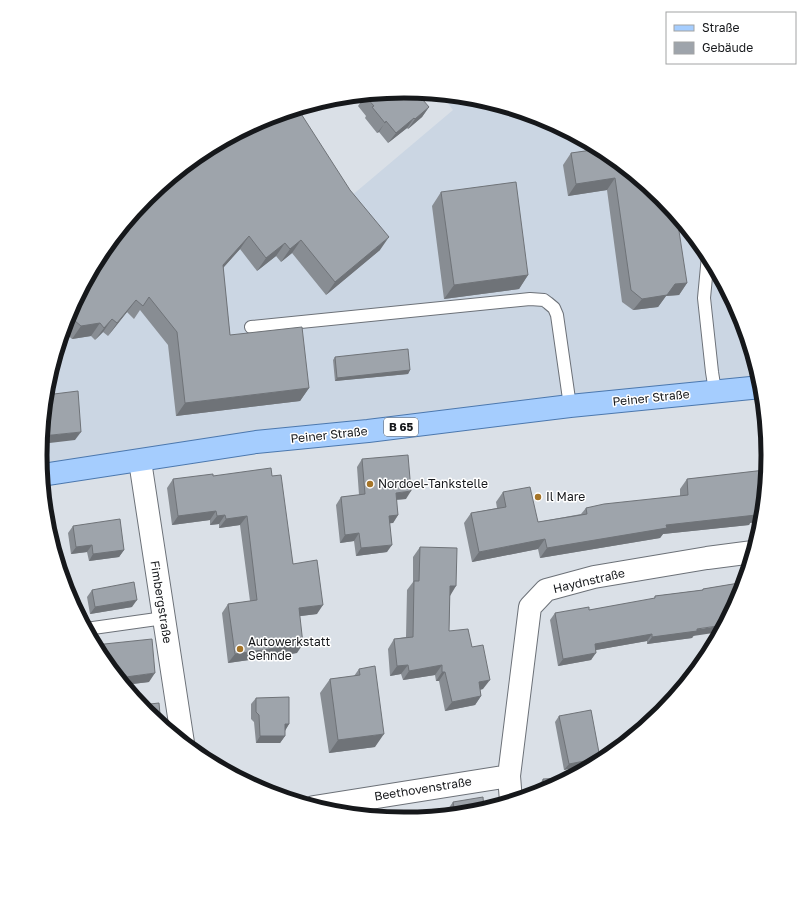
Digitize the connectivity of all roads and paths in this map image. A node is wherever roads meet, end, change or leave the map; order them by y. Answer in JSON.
{"nodes":[{"id":1,"x":707,"y":267,"type":"edge"},
{"id":2,"x":251,"y":327,"type":"dead end"},
{"id":3,"x":754,"y":388,"type":"edge"},
{"id":4,"x":715,"y":391,"type":"junction"},
{"id":5,"x":570,"y":406,"type":"junction"},
{"id":6,"x":140,"y":461,"type":"junction"},
{"id":7,"x":48,"y":474,"type":"edge"},
{"id":8,"x":747,"y":553,"type":"edge"},
{"id":9,"x":164,"y":618,"type":"junction"},
{"id":10,"x":92,"y":628,"type":"edge"},
{"id":11,"x":182,"y":735,"type":"edge"},
{"id":12,"x":509,"y":776,"type":"junction"},
{"id":13,"x":511,"y":796,"type":"edge"},
{"id":14,"x":329,"y":805,"type":"edge"}],
"edges":[{"from":1,"to":4,"type":"lane"},
{"from":2,"to":5,"type":"lane"},
{"from":3,"to":4,"type":"main road","name":"Peiner Straße","number":"B 65"},
{"from":4,"to":5,"type":"main road","name":"Peiner Straße","number":"B 65"},
{"from":5,"to":6,"type":"main road","name":"Peiner Straße","number":"B 65"},
{"from":6,"to":7,"type":"main road","name":"Peiner Straße","number":"B 65"},
{"from":6,"to":9,"type":"street","name":"Fimbergstraße"},
{"from":8,"to":12,"type":"street","name":"Haydnstraße"},
{"from":9,"to":10,"type":"lane"},
{"from":9,"to":11,"type":"street","name":"Fimbergstraße"},
{"from":12,"to":13,"type":"street","name":"Haydnstraße"},
{"from":12,"to":14,"type":"street","name":"Beethovenstraße"}]}
